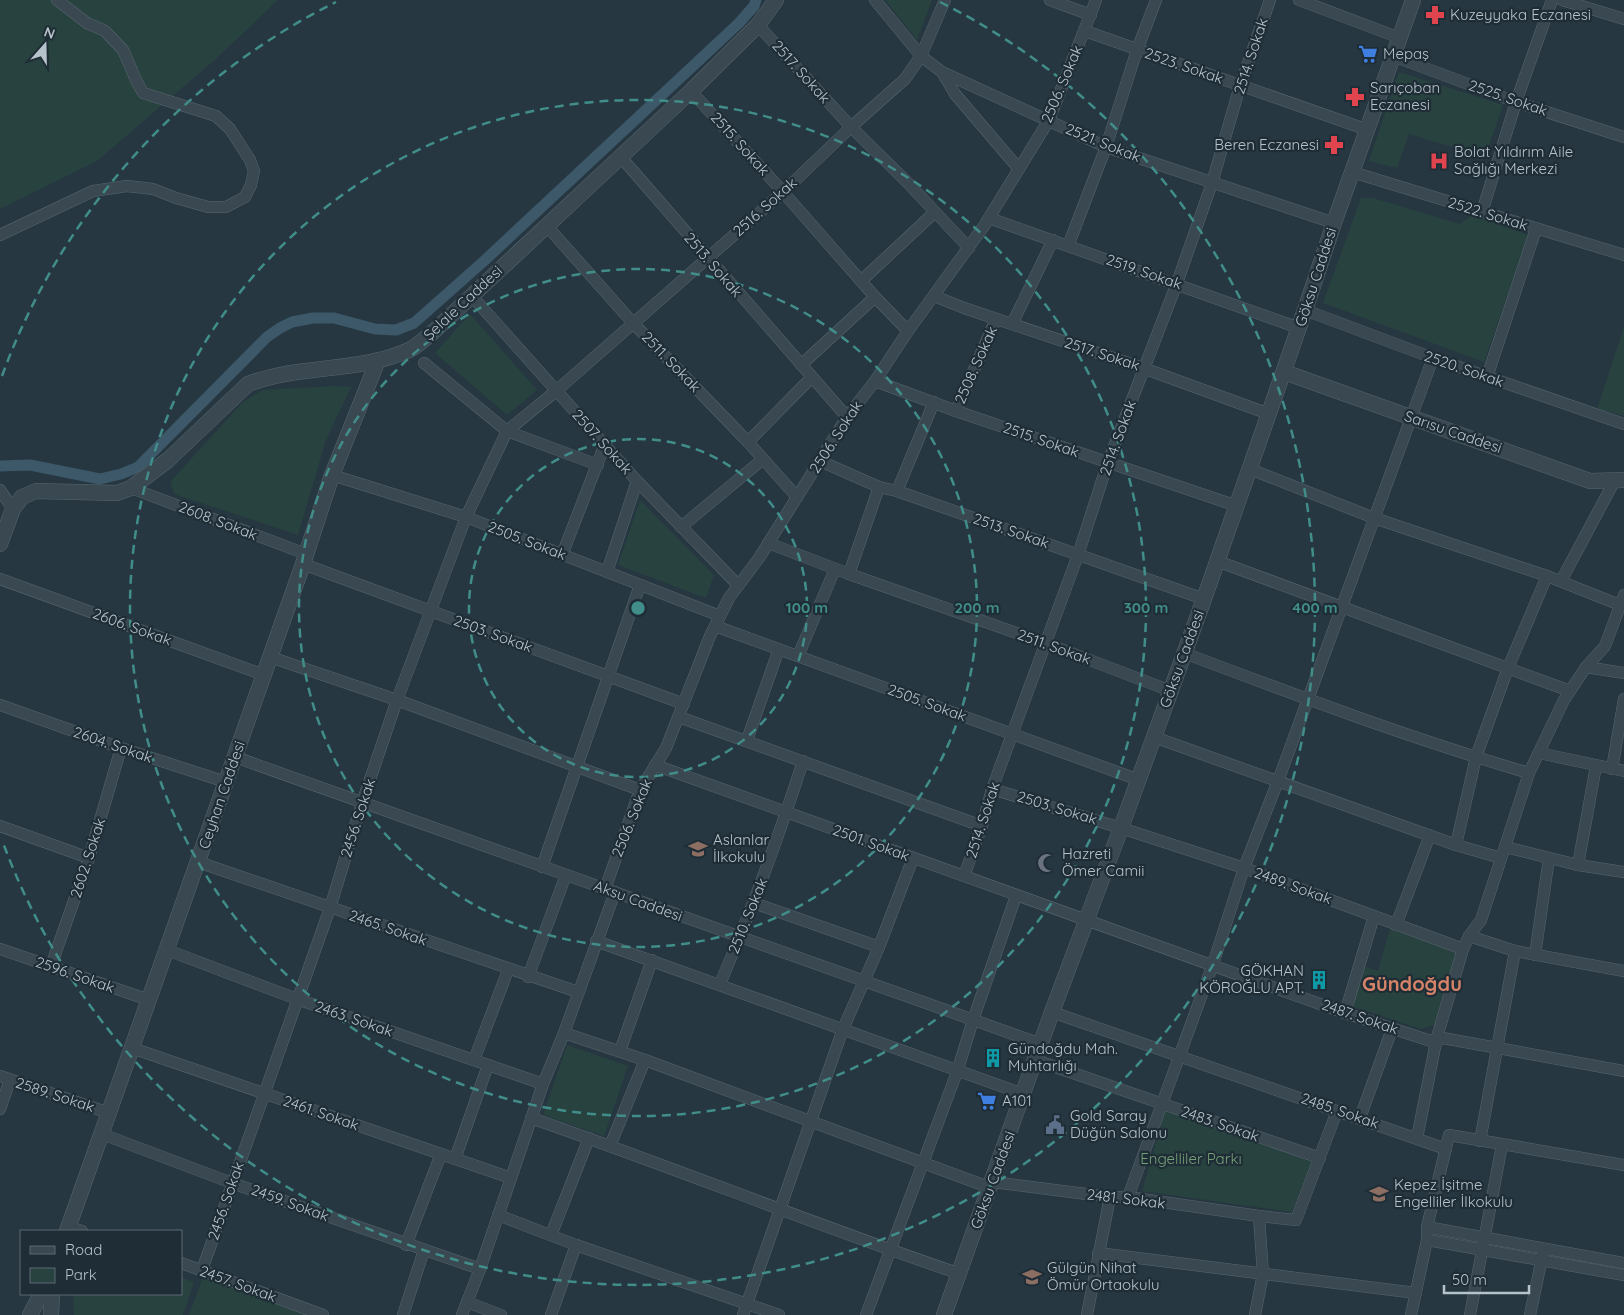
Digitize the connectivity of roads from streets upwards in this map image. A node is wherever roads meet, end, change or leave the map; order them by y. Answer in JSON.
{"nodes":[{"id":1,"x":57,"y":0,"type":"edge"},
{"id":2,"x":776,"y":0,"type":"edge"},
{"id":3,"x":875,"y":0,"type":"edge"},
{"id":4,"x":945,"y":0,"type":"edge"},
{"id":5,"x":1050,"y":0,"type":"edge"},
{"id":6,"x":1096,"y":0,"type":"edge"},
{"id":7,"x":1156,"y":0,"type":"edge"},
{"id":8,"x":1270,"y":0,"type":"edge"},
{"id":9,"x":1299,"y":0,"type":"edge"},
{"id":10,"x":1413,"y":0,"type":"edge"},
{"id":11,"x":1552,"y":0,"type":"edge"},
{"id":12,"x":1562,"y":0,"type":"edge"},
{"id":13,"x":1091,"y":16,"type":"junction"},
{"id":14,"x":1624,"y":19,"type":"edge"},
{"id":15,"x":758,"y":25,"type":"junction"},
{"id":16,"x":1085,"y":31,"type":"junction"},
{"id":17,"x":1400,"y":38,"type":"junction"},
{"id":18,"x":1137,"y":50,"type":"junction"},
{"id":19,"x":921,"y":56,"type":"junction"},
{"id":20,"x":1394,"y":56,"type":"junction"},
{"id":21,"x":942,"y":72,"type":"junction"},
{"id":22,"x":1240,"y":86,"type":"junction"},
{"id":23,"x":691,"y":91,"type":"junction"},
{"id":24,"x":1516,"y":102,"type":"junction"},
{"id":25,"x":1049,"y":120,"type":"junction"},
{"id":26,"x":851,"y":127,"type":"junction"},
{"id":27,"x":1368,"y":130,"type":"junction"},
{"id":28,"x":1624,"y":137,"type":"edge"},
{"id":29,"x":1106,"y":147,"type":"junction"},
{"id":30,"x":620,"y":156,"type":"junction"},
{"id":31,"x":1019,"y":169,"type":"junction"},
{"id":32,"x":1352,"y":172,"type":"junction"},
{"id":33,"x":1212,"y":184,"type":"junction"},
{"id":34,"x":783,"y":192,"type":"junction"},
{"id":35,"x":935,"y":212,"type":"junction"},
{"id":36,"x":1482,"y":212,"type":"junction"},
{"id":37,"x":989,"y":218,"type":"junction"},
{"id":38,"x":1334,"y":223,"type":"junction"},
{"id":39,"x":546,"y":225,"type":"junction"},
{"id":40,"x":1536,"y":229,"type":"junction"},
{"id":41,"x":0,"y":235,"type":"edge"},
{"id":42,"x":1053,"y":240,"type":"junction"},
{"id":43,"x":1068,"y":246,"type":"junction"},
{"id":44,"x":969,"y":248,"type":"junction"},
{"id":45,"x":1624,"y":255,"type":"edge"},
{"id":46,"x":707,"y":259,"type":"junction"},
{"id":47,"x":861,"y":281,"type":"junction"},
{"id":48,"x":1177,"y":283,"type":"junction"},
{"id":49,"x":471,"y":295,"type":"junction"},
{"id":50,"x":934,"y":296,"type":"junction"},
{"id":51,"x":875,"y":297,"type":"junction"},
{"id":52,"x":1305,"y":310,"type":"junction"},
{"id":53,"x":996,"y":319,"type":"junction"},
{"id":54,"x":633,"y":323,"type":"junction"},
{"id":55,"x":1012,"y":324,"type":"junction"},
{"id":56,"x":1299,"y":328,"type":"junction"},
{"id":57,"x":908,"y":331,"type":"junction"},
{"id":58,"x":1432,"y":358,"type":"junction"},
{"id":59,"x":378,"y":360,"type":"junction"},
{"id":60,"x":424,"y":363,"type":"dead end"},
{"id":61,"x":801,"y":365,"type":"junction"},
{"id":62,"x":1143,"y":368,"type":"junction"},
{"id":63,"x":1284,"y":372,"type":"junction"},
{"id":64,"x":812,"y":377,"type":"junction"},
{"id":65,"x":1486,"y":377,"type":"junction"},
{"id":66,"x":875,"y":381,"type":"junction"},
{"id":67,"x":556,"y":391,"type":"junction"},
{"id":68,"x":934,"y":402,"type":"junction"},
{"id":69,"x":956,"y":411,"type":"junction"},
{"id":70,"x":1269,"y":414,"type":"junction"},
{"id":71,"x":847,"y":417,"type":"junction"},
{"id":72,"x":1410,"y":417,"type":"junction"},
{"id":73,"x":1624,"y":424,"type":"edge"},
{"id":74,"x":507,"y":431,"type":"junction"},
{"id":75,"x":748,"y":442,"type":"junction"},
{"id":76,"x":605,"y":444,"type":"junction"},
{"id":77,"x":763,"y":459,"type":"junction"},
{"id":78,"x":820,"y":461,"type":"junction"},
{"id":79,"x":1108,"y":462,"type":"junction"},
{"id":80,"x":598,"y":466,"type":"junction"},
{"id":81,"x":1250,"y":469,"type":"junction"},
{"id":82,"x":332,"y":474,"type":"junction"},
{"id":83,"x":1619,"y":480,"type":"edge"},
{"id":84,"x":637,"y":481,"type":"junction"},
{"id":85,"x":878,"y":487,"type":"junction"},
{"id":86,"x":131,"y":488,"type":"junction"},
{"id":87,"x":0,"y":490,"type":"edge"},
{"id":88,"x":897,"y":491,"type":"junction"},
{"id":89,"x":797,"y":497,"type":"junction"},
{"id":90,"x":1237,"y":506,"type":"junction"},
{"id":91,"x":13,"y":509,"type":"junction"},
{"id":92,"x":466,"y":518,"type":"junction"},
{"id":93,"x":1374,"y":518,"type":"junction"},
{"id":94,"x":681,"y":527,"type":"junction"},
{"id":95,"x":768,"y":543,"type":"junction"},
{"id":96,"x":0,"y":544,"type":"edge"},
{"id":97,"x":562,"y":555,"type":"junction"},
{"id":98,"x":1078,"y":555,"type":"junction"},
{"id":99,"x":304,"y":559,"type":"junction"},
{"id":100,"x":1217,"y":561,"type":"junction"},
{"id":101,"x":835,"y":569,"type":"junction"},
{"id":102,"x":607,"y":572,"type":"junction"},
{"id":103,"x":848,"y":574,"type":"junction"},
{"id":104,"x":1547,"y":576,"type":"junction"},
{"id":105,"x":0,"y":579,"type":"edge"},
{"id":106,"x":1561,"y":581,"type":"junction"},
{"id":107,"x":640,"y":585,"type":"junction"},
{"id":108,"x":738,"y":585,"type":"junction"},
{"id":109,"x":1204,"y":599,"type":"junction"},
{"id":110,"x":1622,"y":600,"type":"edge"},
{"id":111,"x":1342,"y":607,"type":"junction"},
{"id":112,"x":430,"y":611,"type":"junction"},
{"id":113,"x":718,"y":621,"type":"junction"},
{"id":114,"x":1045,"y":643,"type":"junction"},
{"id":115,"x":779,"y":649,"type":"junction"},
{"id":116,"x":1184,"y":653,"type":"junction"},
{"id":117,"x":798,"y":656,"type":"junction"},
{"id":118,"x":270,"y":657,"type":"junction"},
{"id":119,"x":1586,"y":667,"type":"junction"},
{"id":120,"x":1508,"y":668,"type":"junction"},
{"id":121,"x":1624,"y":672,"type":"edge"},
{"id":122,"x":264,"y":676,"type":"junction"},
{"id":123,"x":608,"y":676,"type":"junction"},
{"id":124,"x":1171,"y":691,"type":"junction"},
{"id":125,"x":1570,"y":691,"type":"junction"},
{"id":126,"x":1308,"y":699,"type":"junction"},
{"id":127,"x":1624,"y":699,"type":"edge"},
{"id":128,"x":398,"y":700,"type":"junction"},
{"id":129,"x":684,"y":704,"type":"junction"},
{"id":130,"x":0,"y":705,"type":"edge"},
{"id":131,"x":679,"y":717,"type":"junction"},
{"id":132,"x":1012,"y":734,"type":"junction"},
{"id":133,"x":1154,"y":737,"type":"junction"},
{"id":134,"x":747,"y":740,"type":"junction"},
{"id":135,"x":121,"y":748,"type":"junction"},
{"id":136,"x":1539,"y":753,"type":"junction"},
{"id":137,"x":235,"y":758,"type":"junction"},
{"id":138,"x":1476,"y":758,"type":"junction"},
{"id":139,"x":803,"y":761,"type":"junction"},
{"id":140,"x":655,"y":765,"type":"junction"},
{"id":141,"x":1596,"y":766,"type":"junction"},
{"id":142,"x":577,"y":767,"type":"junction"},
{"id":143,"x":1618,"y":770,"type":"edge"},
{"id":144,"x":1529,"y":773,"type":"junction"},
{"id":145,"x":1139,"y":780,"type":"junction"},
{"id":146,"x":1278,"y":781,"type":"junction"},
{"id":147,"x":226,"y":782,"type":"junction"},
{"id":148,"x":992,"y":789,"type":"junction"},
{"id":149,"x":640,"y":790,"type":"junction"},
{"id":150,"x":362,"y":803,"type":"junction"},
{"id":151,"x":787,"y":813,"type":"junction"},
{"id":152,"x":0,"y":826,"type":"edge"},
{"id":153,"x":982,"y":826,"type":"junction"},
{"id":154,"x":1121,"y":828,"type":"junction"},
{"id":155,"x":1430,"y":835,"type":"junction"},
{"id":156,"x":1456,"y":845,"type":"junction"},
{"id":157,"x":1503,"y":853,"type":"junction"},
{"id":158,"x":89,"y":858,"type":"junction"},
{"id":159,"x":913,"y":858,"type":"junction"},
{"id":160,"x":1549,"y":858,"type":"junction"},
{"id":161,"x":198,"y":862,"type":"junction"},
{"id":162,"x":1578,"y":865,"type":"junction"},
{"id":163,"x":542,"y":867,"type":"junction"},
{"id":164,"x":1244,"y":868,"type":"junction"},
{"id":165,"x":1624,"y":872,"type":"edge"},
{"id":166,"x":566,"y":875,"type":"junction"},
{"id":167,"x":964,"y":876,"type":"junction"},
{"id":168,"x":610,"y":891,"type":"junction"},
{"id":169,"x":1016,"y":896,"type":"junction"},
{"id":170,"x":754,"y":903,"type":"junction"},
{"id":171,"x":330,"y":908,"type":"junction"},
{"id":172,"x":1374,"y":916,"type":"junction"},
{"id":173,"x":1086,"y":920,"type":"junction"},
{"id":174,"x":1396,"y":924,"type":"junction"},
{"id":175,"x":1469,"y":936,"type":"junction"},
{"id":176,"x":740,"y":937,"type":"junction"},
{"id":177,"x":596,"y":941,"type":"junction"},
{"id":178,"x":878,"y":947,"type":"junction"},
{"id":179,"x":0,"y":949,"type":"edge"},
{"id":180,"x":1463,"y":949,"type":"junction"},
{"id":181,"x":167,"y":950,"type":"junction"},
{"id":182,"x":1514,"y":952,"type":"junction"},
{"id":183,"x":1535,"y":955,"type":"junction"},
{"id":184,"x":652,"y":960,"type":"junction"},
{"id":185,"x":1212,"y":964,"type":"junction"},
{"id":186,"x":51,"y":966,"type":"junction"},
{"id":187,"x":508,"y":970,"type":"junction"},
{"id":188,"x":1624,"y":971,"type":"edge"},
{"id":189,"x":528,"y":977,"type":"junction"},
{"id":190,"x":863,"y":980,"type":"junction"},
{"id":191,"x":720,"y":984,"type":"junction"},
{"id":192,"x":578,"y":992,"type":"junction"},
{"id":193,"x":297,"y":999,"type":"junction"},
{"id":194,"x":149,"y":1000,"type":"junction"},
{"id":195,"x":1052,"y":1012,"type":"junction"},
{"id":196,"x":1345,"y":1013,"type":"junction"},
{"id":197,"x":973,"y":1020,"type":"junction"},
{"id":198,"x":843,"y":1029,"type":"junction"},
{"id":199,"x":1392,"y":1029,"type":"junction"},
{"id":200,"x":564,"y":1033,"type":"junction"},
{"id":201,"x":1437,"y":1040,"type":"junction"},
{"id":202,"x":1041,"y":1044,"type":"junction"},
{"id":203,"x":132,"y":1048,"type":"junction"},
{"id":204,"x":1498,"y":1049,"type":"junction"},
{"id":205,"x":620,"y":1050,"type":"junction"},
{"id":206,"x":1179,"y":1056,"type":"junction"},
{"id":207,"x":474,"y":1060,"type":"junction"},
{"id":208,"x":645,"y":1060,"type":"junction"},
{"id":209,"x":1035,"y":1060,"type":"junction"},
{"id":210,"x":488,"y":1065,"type":"junction"},
{"id":211,"x":958,"y":1072,"type":"junction"},
{"id":212,"x":1624,"y":1072,"type":"edge"},
{"id":213,"x":5,"y":1078,"type":"edge"},
{"id":214,"x":542,"y":1084,"type":"junction"},
{"id":215,"x":265,"y":1093,"type":"junction"},
{"id":216,"x":1023,"y":1094,"type":"junction"},
{"id":217,"x":1162,"y":1104,"type":"junction"},
{"id":218,"x":0,"y":1109,"type":"edge"},
{"id":219,"x":1337,"y":1111,"type":"junction"},
{"id":220,"x":109,"y":1113,"type":"junction"},
{"id":221,"x":531,"y":1118,"type":"junction"},
{"id":222,"x":1360,"y":1118,"type":"junction"},
{"id":223,"x":812,"y":1120,"type":"junction"},
{"id":224,"x":102,"y":1134,"type":"junction"},
{"id":225,"x":589,"y":1138,"type":"junction"},
{"id":226,"x":1416,"y":1138,"type":"junction"},
{"id":227,"x":1480,"y":1141,"type":"junction"},
{"id":228,"x":1502,"y":1145,"type":"junction"},
{"id":229,"x":610,"y":1146,"type":"junction"},
{"id":230,"x":1446,"y":1149,"type":"junction"},
{"id":231,"x":441,"y":1154,"type":"junction"},
{"id":232,"x":1320,"y":1158,"type":"junction"},
{"id":233,"x":454,"y":1159,"type":"junction"},
{"id":234,"x":922,"y":1162,"type":"junction"},
{"id":235,"x":1624,"y":1165,"type":"edge"},
{"id":236,"x":510,"y":1178,"type":"junction"},
{"id":237,"x":232,"y":1183,"type":"junction"},
{"id":238,"x":992,"y":1185,"type":"junction"},
{"id":239,"x":1110,"y":1197,"type":"junction"},
{"id":240,"x":1128,"y":1197,"type":"junction"},
{"id":241,"x":780,"y":1210,"type":"junction"},
{"id":242,"x":498,"y":1215,"type":"junction"},
{"id":243,"x":1259,"y":1216,"type":"junction"},
{"id":244,"x":1426,"y":1227,"type":"junction"},
{"id":245,"x":73,"y":1230,"type":"edge"},
{"id":246,"x":551,"y":1235,"type":"junction"},
{"id":247,"x":1428,"y":1240,"type":"junction"},
{"id":248,"x":1483,"y":1243,"type":"junction"},
{"id":249,"x":406,"y":1245,"type":"junction"},
{"id":250,"x":576,"y":1245,"type":"junction"},
{"id":251,"x":424,"y":1250,"type":"junction"},
{"id":252,"x":890,"y":1250,"type":"junction"},
{"id":253,"x":1098,"y":1253,"type":"junction"},
{"id":254,"x":1543,"y":1254,"type":"junction"},
{"id":255,"x":182,"y":1263,"type":"edge"},
{"id":256,"x":1624,"y":1263,"type":"edge"},
{"id":257,"x":480,"y":1269,"type":"junction"},
{"id":258,"x":202,"y":1270,"type":"junction"},
{"id":259,"x":960,"y":1274,"type":"junction"},
{"id":260,"x":1263,"y":1274,"type":"junction"},
{"id":261,"x":1624,"y":1275,"type":"edge"},
{"id":262,"x":1416,"y":1293,"type":"junction"},
{"id":263,"x":40,"y":1295,"type":"edge"},
{"id":264,"x":52,"y":1295,"type":"edge"},
{"id":265,"x":467,"y":1302,"type":"junction"},
{"id":266,"x":745,"y":1309,"type":"edge"},
{"id":267,"x":30,"y":1315,"type":"edge"},
{"id":268,"x":51,"y":1315,"type":"edge"},
{"id":269,"x":323,"y":1315,"type":"edge"},
{"id":270,"x":402,"y":1315,"type":"edge"},
{"id":271,"x":462,"y":1315,"type":"edge"},
{"id":272,"x":501,"y":1315,"type":"edge"},
{"id":273,"x":551,"y":1315,"type":"edge"},
{"id":274,"x":779,"y":1315,"type":"edge"},
{"id":275,"x":866,"y":1315,"type":"edge"},
{"id":276,"x":944,"y":1315,"type":"edge"},
{"id":277,"x":1087,"y":1315,"type":"edge"},
{"id":278,"x":1255,"y":1315,"type":"edge"},
{"id":279,"x":1410,"y":1315,"type":"edge"},
{"id":280,"x":1470,"y":1315,"type":"edge"},
{"id":281,"x":1530,"y":1315,"type":"edge"}],
"edges":[{"from":1,"to":41,"type":"street"},
{"from":2,"to":15,"type":"street","name":"Şelale Caddesi"},
{"from":3,"to":19,"type":"street","name":"2521. Sokak"},
{"from":4,"to":19,"type":"street","name":"2516. Sokak"},
{"from":5,"to":13,"type":"street"},
{"from":6,"to":13,"type":"street","name":"2506. Sokak"},
{"from":7,"to":18,"type":"street"},
{"from":8,"to":22,"type":"street","name":"2514. Sokak"},
{"from":9,"to":17,"type":"street"},
{"from":10,"to":17,"type":"street","name":"Göksu Caddesi"},
{"from":11,"to":24,"type":"street"},
{"from":12,"to":14,"type":"street"},
{"from":13,"to":16,"type":"street","name":"2506. Sokak"},
{"from":15,"to":23,"type":"street","name":"Şelale Caddesi"},
{"from":15,"to":26,"type":"street","name":"2517. Sokak"},
{"from":16,"to":18,"type":"street","name":"2523. Sokak"},
{"from":16,"to":25,"type":"street","name":"2506. Sokak"},
{"from":17,"to":20,"type":"street","name":"Göksu Caddesi"},
{"from":18,"to":22,"type":"street","name":"2523. Sokak"},
{"from":18,"to":29,"type":"street"},
{"from":19,"to":21,"type":"street","name":"2521. Sokak"},
{"from":19,"to":26,"type":"street","name":"2516. Sokak"},
{"from":20,"to":24,"type":"street","name":"2525. Sokak"},
{"from":20,"to":27,"type":"street","name":"Göksu Caddesi"},
{"from":21,"to":25,"type":"street","name":"2521. Sokak"},
{"from":21,"to":31,"type":"street"},
{"from":22,"to":27,"type":"street","name":"2523. Sokak"},
{"from":22,"to":33,"type":"street","name":"2514. Sokak"},
{"from":23,"to":30,"type":"street","name":"Şelale Caddesi"},
{"from":23,"to":34,"type":"street","name":"2515. Sokak"},
{"from":24,"to":28,"type":"street","name":"2525. Sokak"},
{"from":24,"to":36,"type":"street"},
{"from":25,"to":29,"type":"street","name":"2521. Sokak"},
{"from":25,"to":31,"type":"street","name":"2506. Sokak"},
{"from":26,"to":34,"type":"street","name":"2516. Sokak"},
{"from":26,"to":35,"type":"street","name":"2517. Sokak"},
{"from":27,"to":32,"type":"street","name":"Göksu Caddesi"},
{"from":29,"to":33,"type":"street","name":"2521. Sokak"},
{"from":29,"to":43,"type":"street"},
{"from":30,"to":39,"type":"street","name":"Şelale Caddesi"},
{"from":30,"to":46,"type":"street","name":"2513. Sokak"},
{"from":31,"to":37,"type":"street","name":"2506. Sokak"},
{"from":32,"to":36,"type":"street","name":"2522. Sokak"},
{"from":32,"to":38,"type":"street","name":"Göksu Caddesi"},
{"from":33,"to":38,"type":"street","name":"2521. Sokak"},
{"from":33,"to":48,"type":"street","name":"2514. Sokak"},
{"from":34,"to":46,"type":"street","name":"2516. Sokak"},
{"from":34,"to":47,"type":"street","name":"2515. Sokak"},
{"from":35,"to":44,"type":"street","name":"2517. Sokak"},
{"from":35,"to":47,"type":"street"},
{"from":36,"to":40,"type":"street","name":"2522. Sokak"},
{"from":37,"to":42,"type":"street","name":"2519. Sokak"},
{"from":37,"to":44,"type":"street","name":"2506. Sokak"},
{"from":38,"to":52,"type":"street","name":"Göksu Caddesi"},
{"from":39,"to":49,"type":"street","name":"Şelale Caddesi"},
{"from":39,"to":54,"type":"street","name":"2511. Sokak"},
{"from":40,"to":45,"type":"street","name":"2522. Sokak"},
{"from":40,"to":65,"type":"street"},
{"from":42,"to":43,"type":"street","name":"2519. Sokak"},
{"from":42,"to":55,"type":"street","name":"2508. Sokak"},
{"from":43,"to":48,"type":"street","name":"2519. Sokak"},
{"from":44,"to":50,"type":"street","name":"2506. Sokak"},
{"from":46,"to":54,"type":"street","name":"2516. Sokak"},
{"from":46,"to":61,"type":"street","name":"2513. Sokak"},
{"from":47,"to":51,"type":"street","name":"2515. Sokak"},
{"from":48,"to":56,"type":"street","name":"2519. Sokak"},
{"from":48,"to":62,"type":"street","name":"2514. Sokak"},
{"from":49,"to":59,"type":"street","name":"Şelale Caddesi"},
{"from":49,"to":67,"type":"street","name":"2507. Sokak"},
{"from":50,"to":53,"type":"street","name":"2517. Sokak"},
{"from":50,"to":57,"type":"street","name":"2506. Sokak"},
{"from":51,"to":57,"type":"street","name":"2515. Sokak"},
{"from":51,"to":61,"type":"street"},
{"from":52,"to":56,"type":"street","name":"Göksu Caddesi"},
{"from":52,"to":58,"type":"street","name":"2520. Sokak"},
{"from":53,"to":55,"type":"street","name":"2517. Sokak"},
{"from":53,"to":69,"type":"street","name":"2508. Sokak"},
{"from":54,"to":67,"type":"street","name":"2516. Sokak"},
{"from":54,"to":75,"type":"street","name":"2511. Sokak"},
{"from":55,"to":62,"type":"street","name":"2517. Sokak"},
{"from":56,"to":63,"type":"street","name":"Göksu Caddesi"},
{"from":57,"to":66,"type":"street","name":"2506. Sokak"},
{"from":58,"to":65,"type":"street","name":"2520. Sokak"},
{"from":58,"to":72,"type":"street"},
{"from":59,"to":82,"type":"street","name":"Ceyhan Caddesi"},
{"from":59,"to":86,"type":"street","name":"Şelale Caddesi"},
{"from":60,"to":74,"type":"street"},
{"from":61,"to":64,"type":"street","name":"2513. Sokak"},
{"from":62,"to":70,"type":"street","name":"2517. Sokak"},
{"from":62,"to":79,"type":"street","name":"2514. Sokak"},
{"from":63,"to":70,"type":"street","name":"Göksu Caddesi"},
{"from":63,"to":72,"type":"street","name":"Sarısu Caddesi"},
{"from":64,"to":71,"type":"street","name":"2513. Sokak"},
{"from":64,"to":75,"type":"street"},
{"from":65,"to":73,"type":"street","name":"2520. Sokak"},
{"from":66,"to":68,"type":"street","name":"2515. Sokak"},
{"from":66,"to":71,"type":"street","name":"2506. Sokak"},
{"from":67,"to":74,"type":"street","name":"2456. Sokak"},
{"from":67,"to":76,"type":"street","name":"2507. Sokak"},
{"from":68,"to":69,"type":"street","name":"2515. Sokak"},
{"from":68,"to":88,"type":"street","name":"2508. Sokak"},
{"from":69,"to":79,"type":"street","name":"2515. Sokak"},
{"from":70,"to":81,"type":"street","name":"Göksu Caddesi"},
{"from":71,"to":78,"type":"street","name":"2506. Sokak"},
{"from":72,"to":83,"type":"street","name":"Sarısu Caddesi"},
{"from":72,"to":93,"type":"street"},
{"from":74,"to":80,"type":"street"},
{"from":74,"to":92,"type":"street","name":"2456. Sokak"},
{"from":75,"to":77,"type":"street","name":"2511. Sokak"},
{"from":76,"to":80,"type":"street"},
{"from":76,"to":84,"type":"street","name":"2507. Sokak"},
{"from":77,"to":89,"type":"street","name":"2511. Sokak"},
{"from":77,"to":94,"type":"street"},
{"from":78,"to":85,"type":"street","name":"2513. Sokak"},
{"from":78,"to":89,"type":"street","name":"2506. Sokak"},
{"from":79,"to":90,"type":"street","name":"2515. Sokak"},
{"from":79,"to":98,"type":"street","name":"2514. Sokak"},
{"from":80,"to":97,"type":"street"},
{"from":81,"to":90,"type":"street","name":"Göksu Caddesi"},
{"from":81,"to":93,"type":"street"},
{"from":82,"to":92,"type":"street","name":"2505. Sokak"},
{"from":82,"to":99,"type":"street","name":"Ceyhan Caddesi"},
{"from":83,"to":106,"type":"street"},
{"from":84,"to":94,"type":"street","name":"2507. Sokak"},
{"from":84,"to":102,"type":"street"},
{"from":85,"to":88,"type":"street","name":"2513. Sokak"},
{"from":85,"to":103,"type":"street"},
{"from":86,"to":91,"type":"street","name":"Şelale Caddesi"},
{"from":86,"to":99,"type":"street","name":"2608. Sokak"},
{"from":87,"to":91,"type":"street"},
{"from":88,"to":98,"type":"street","name":"2513. Sokak"},
{"from":89,"to":95,"type":"street","name":"2506. Sokak"},
{"from":90,"to":100,"type":"street","name":"Göksu Caddesi"},
{"from":91,"to":96,"type":"street","name":"Şelale Caddesi"},
{"from":92,"to":97,"type":"street","name":"2505. Sokak"},
{"from":92,"to":112,"type":"street","name":"2456. Sokak"},
{"from":93,"to":104,"type":"street"},
{"from":93,"to":111,"type":"street"},
{"from":94,"to":108,"type":"street","name":"2507. Sokak"},
{"from":95,"to":101,"type":"street","name":"2511. Sokak"},
{"from":95,"to":108,"type":"street","name":"2506. Sokak"},
{"from":97,"to":102,"type":"street","name":"2505. Sokak"},
{"from":98,"to":109,"type":"street","name":"2513. Sokak"},
{"from":98,"to":114,"type":"street","name":"2514. Sokak"},
{"from":99,"to":112,"type":"street","name":"2503. Sokak"},
{"from":99,"to":118,"type":"street","name":"Ceyhan Caddesi"},
{"from":100,"to":109,"type":"street","name":"Göksu Caddesi"},
{"from":100,"to":111,"type":"street"},
{"from":101,"to":103,"type":"street","name":"2511. Sokak"},
{"from":101,"to":117,"type":"street"},
{"from":102,"to":107,"type":"street","name":"2505. Sokak"},
{"from":103,"to":114,"type":"street","name":"2511. Sokak"},
{"from":104,"to":106,"type":"street"},
{"from":104,"to":120,"type":"street"},
{"from":105,"to":122,"type":"street","name":"2606. Sokak"},
{"from":106,"to":110,"type":"street"},
{"from":107,"to":113,"type":"street","name":"2505. Sokak"},
{"from":107,"to":123,"type":"street"},
{"from":108,"to":113,"type":"street","name":"2506. Sokak"},
{"from":109,"to":116,"type":"street","name":"Göksu Caddesi"},
{"from":110,"to":119,"type":"street"},
{"from":111,"to":120,"type":"street"},
{"from":111,"to":126,"type":"street"},
{"from":112,"to":123,"type":"street","name":"2503. Sokak"},
{"from":112,"to":128,"type":"street","name":"2456. Sokak"},
{"from":113,"to":115,"type":"street","name":"2505. Sokak"},
{"from":113,"to":129,"type":"street","name":"2506. Sokak"},
{"from":114,"to":124,"type":"street","name":"2511. Sokak"},
{"from":114,"to":132,"type":"street","name":"2514. Sokak"},
{"from":115,"to":117,"type":"street","name":"2505. Sokak"},
{"from":115,"to":134,"type":"street"},
{"from":116,"to":124,"type":"street","name":"Göksu Caddesi"},
{"from":116,"to":126,"type":"street"},
{"from":117,"to":132,"type":"street","name":"2505. Sokak"},
{"from":118,"to":122,"type":"street","name":"Ceyhan Caddesi"},
{"from":118,"to":128,"type":"street"},
{"from":119,"to":121,"type":"street"},
{"from":119,"to":125,"type":"street"},
{"from":120,"to":125,"type":"street"},
{"from":120,"to":138,"type":"street"},
{"from":122,"to":137,"type":"street","name":"Ceyhan Caddesi"},
{"from":123,"to":129,"type":"street","name":"2503. Sokak"},
{"from":123,"to":142,"type":"street"},
{"from":124,"to":133,"type":"street","name":"Göksu Caddesi"},
{"from":125,"to":136,"type":"street"},
{"from":126,"to":138,"type":"street"},
{"from":126,"to":146,"type":"street"},
{"from":127,"to":143,"type":"street"},
{"from":128,"to":142,"type":"street"},
{"from":128,"to":150,"type":"street","name":"2456. Sokak"},
{"from":129,"to":131,"type":"street","name":"2506. Sokak"},
{"from":130,"to":135,"type":"street","name":"2604. Sokak"},
{"from":131,"to":134,"type":"street"},
{"from":131,"to":140,"type":"street","name":"2506. Sokak"},
{"from":132,"to":145,"type":"street","name":"2505. Sokak"},
{"from":132,"to":148,"type":"street","name":"2514. Sokak"},
{"from":133,"to":145,"type":"street","name":"Göksu Caddesi"},
{"from":133,"to":146,"type":"street"},
{"from":134,"to":139,"type":"street"},
{"from":135,"to":147,"type":"street","name":"2604. Sokak"},
{"from":135,"to":158,"type":"street","name":"2602. Sokak"},
{"from":136,"to":141,"type":"street"},
{"from":136,"to":144,"type":"street"},
{"from":137,"to":147,"type":"street","name":"Ceyhan Caddesi"},
{"from":137,"to":150,"type":"street","name":"Aksu Caddesi"},
{"from":138,"to":144,"type":"street"},
{"from":138,"to":156,"type":"street"},
{"from":139,"to":151,"type":"street","name":"2510. Sokak"},
{"from":139,"to":153,"type":"street"},
{"from":140,"to":149,"type":"street","name":"2506. Sokak"},
{"from":140,"to":151,"type":"street","name":"2501. Sokak"},
{"from":141,"to":143,"type":"street"},
{"from":141,"to":162,"type":"street"},
{"from":142,"to":149,"type":"street"},
{"from":142,"to":163,"type":"street"},
{"from":144,"to":157,"type":"street"},
{"from":145,"to":154,"type":"street","name":"Göksu Caddesi"},
{"from":146,"to":155,"type":"street"},
{"from":146,"to":164,"type":"street"},
{"from":147,"to":161,"type":"street","name":"Ceyhan Caddesi"},
{"from":148,"to":153,"type":"street","name":"2514. Sokak"},
{"from":148,"to":154,"type":"street","name":"2503. Sokak"},
{"from":149,"to":168,"type":"street","name":"2506. Sokak"},
{"from":150,"to":163,"type":"street","name":"Aksu Caddesi"},
{"from":150,"to":171,"type":"street","name":"2456. Sokak"},
{"from":151,"to":159,"type":"street","name":"2501. Sokak"},
{"from":151,"to":170,"type":"street","name":"2510. Sokak"},
{"from":152,"to":158,"type":"street"},
{"from":153,"to":167,"type":"street","name":"2514. Sokak"},
{"from":154,"to":164,"type":"street","name":"2489. Sokak"},
{"from":154,"to":173,"type":"street","name":"Göksu Caddesi"},
{"from":155,"to":156,"type":"street"},
{"from":155,"to":174,"type":"street"},
{"from":156,"to":157,"type":"street"},
{"from":157,"to":160,"type":"street"},
{"from":157,"to":175,"type":"street"},
{"from":158,"to":186,"type":"street","name":"2602. Sokak"},
{"from":159,"to":167,"type":"street","name":"2501. Sokak"},
{"from":159,"to":178,"type":"street"},
{"from":160,"to":162,"type":"street"},
{"from":160,"to":183,"type":"street"},
{"from":161,"to":171,"type":"street","name":"2465. Sokak"},
{"from":161,"to":181,"type":"street","name":"Ceyhan Caddesi"},
{"from":162,"to":165,"type":"street"},
{"from":163,"to":166,"type":"street","name":"Aksu Caddesi"},
{"from":164,"to":172,"type":"street","name":"2489. Sokak"},
{"from":164,"to":185,"type":"street"},
{"from":166,"to":168,"type":"street","name":"Aksu Caddesi"},
{"from":166,"to":189,"type":"street"},
{"from":167,"to":169,"type":"street","name":"2501. Sokak"},
{"from":168,"to":176,"type":"street","name":"Aksu Caddesi"},
{"from":168,"to":177,"type":"street","name":"2506. Sokak"},
{"from":169,"to":173,"type":"street","name":"2501. Sokak"},
{"from":169,"to":197,"type":"street"},
{"from":170,"to":176,"type":"street","name":"2510. Sokak"},
{"from":170,"to":178,"type":"street"},
{"from":171,"to":187,"type":"street","name":"2465. Sokak"},
{"from":171,"to":193,"type":"street","name":"2456. Sokak"},
{"from":172,"to":174,"type":"street","name":"2489. Sokak"},
{"from":172,"to":196,"type":"street"},
{"from":173,"to":185,"type":"street","name":"2487. Sokak"},
{"from":173,"to":195,"type":"street","name":"Göksu Caddesi"},
{"from":174,"to":180,"type":"street","name":"2489. Sokak"},
{"from":175,"to":180,"type":"street"},
{"from":175,"to":182,"type":"street"},
{"from":176,"to":190,"type":"street","name":"Aksu Caddesi"},
{"from":176,"to":191,"type":"street","name":"2510. Sokak"},
{"from":177,"to":184,"type":"street"},
{"from":177,"to":192,"type":"street","name":"2506. Sokak"},
{"from":178,"to":190,"type":"street"},
{"from":179,"to":186,"type":"street","name":"2596. Sokak"},
{"from":180,"to":201,"type":"street"},
{"from":181,"to":193,"type":"street","name":"2463. Sokak"},
{"from":181,"to":194,"type":"street","name":"Ceyhan Caddesi"},
{"from":182,"to":183,"type":"street"},
{"from":182,"to":204,"type":"street"},
{"from":183,"to":188,"type":"street"},
{"from":184,"to":191,"type":"street"},
{"from":184,"to":205,"type":"street"},
{"from":185,"to":196,"type":"street","name":"2487. Sokak"},
{"from":185,"to":206,"type":"street"},
{"from":186,"to":194,"type":"street","name":"2596. Sokak"},
{"from":187,"to":189,"type":"street","name":"2465. Sokak"},
{"from":187,"to":207,"type":"street"},
{"from":189,"to":192,"type":"street","name":"2465. Sokak"},
{"from":190,"to":197,"type":"street","name":"Aksu Caddesi"},
{"from":190,"to":198,"type":"street"},
{"from":191,"to":198,"type":"street"},
{"from":192,"to":200,"type":"street","name":"2506. Sokak"},
{"from":193,"to":207,"type":"street","name":"2463. Sokak"},
{"from":193,"to":215,"type":"street","name":"2456. Sokak"},
{"from":194,"to":203,"type":"street","name":"Ceyhan Caddesi"},
{"from":195,"to":202,"type":"street","name":"Göksu Caddesi"},
{"from":195,"to":206,"type":"street","name":"2485. Sokak"},
{"from":196,"to":199,"type":"street","name":"2487. Sokak"},
{"from":197,"to":202,"type":"street","name":"Aksu Caddesi"},
{"from":197,"to":211,"type":"street"},
{"from":198,"to":211,"type":"street"},
{"from":198,"to":223,"type":"street"},
{"from":199,"to":201,"type":"street","name":"2487. Sokak"},
{"from":199,"to":222,"type":"street"},
{"from":200,"to":205,"type":"street","name":"2481. Sokak"},
{"from":200,"to":214,"type":"street","name":"2506. Sokak"},
{"from":201,"to":204,"type":"street","name":"2487. Sokak"},
{"from":201,"to":226,"type":"street"},
{"from":202,"to":209,"type":"street","name":"Göksu Caddesi"},
{"from":203,"to":215,"type":"street","name":"2461. Sokak"},
{"from":203,"to":220,"type":"street","name":"Ceyhan Caddesi"},
{"from":204,"to":212,"type":"street","name":"2487. Sokak"},
{"from":204,"to":227,"type":"street"},
{"from":205,"to":208,"type":"street","name":"2481. Sokak"},
{"from":206,"to":217,"type":"street"},
{"from":206,"to":219,"type":"street","name":"2485. Sokak"},
{"from":207,"to":210,"type":"street","name":"2463. Sokak"},
{"from":208,"to":223,"type":"street","name":"2481. Sokak"},
{"from":208,"to":229,"type":"street"},
{"from":209,"to":216,"type":"street","name":"Göksu Caddesi"},
{"from":209,"to":217,"type":"street","name":"2483. Sokak"},
{"from":210,"to":214,"type":"street","name":"2463. Sokak"},
{"from":210,"to":233,"type":"street"},
{"from":211,"to":216,"type":"street"},
{"from":211,"to":234,"type":"street"},
{"from":213,"to":218,"type":"street"},
{"from":213,"to":220,"type":"street","name":"2589. Sokak"},
{"from":214,"to":221,"type":"street","name":"2506. Sokak"},
{"from":215,"to":231,"type":"street","name":"2461. Sokak"},
{"from":215,"to":237,"type":"street","name":"2456. Sokak"},
{"from":216,"to":238,"type":"street","name":"Göksu Caddesi"},
{"from":217,"to":232,"type":"street","name":"2483. Sokak"},
{"from":217,"to":240,"type":"street"},
{"from":219,"to":222,"type":"street","name":"2485. Sokak"},
{"from":219,"to":232,"type":"street"},
{"from":220,"to":224,"type":"street","name":"Ceyhan Caddesi"},
{"from":221,"to":225,"type":"street"},
{"from":221,"to":236,"type":"street","name":"2506. Sokak"},
{"from":222,"to":226,"type":"street","name":"2485. Sokak"},
{"from":223,"to":234,"type":"street","name":"2481. Sokak"},
{"from":223,"to":241,"type":"street"},
{"from":224,"to":237,"type":"street","name":"2459. Sokak"},
{"from":224,"to":245,"type":"street","name":"Ceyhan Caddesi"},
{"from":225,"to":229,"type":"street"},
{"from":225,"to":246,"type":"street"},
{"from":226,"to":230,"type":"street","name":"2485. Sokak"},
{"from":227,"to":228,"type":"street"},
{"from":227,"to":230,"type":"street"},
{"from":228,"to":235,"type":"street"},
{"from":228,"to":248,"type":"street"},
{"from":229,"to":241,"type":"street"},
{"from":230,"to":244,"type":"street"},
{"from":231,"to":233,"type":"street","name":"2461. Sokak"},
{"from":231,"to":249,"type":"street"},
{"from":232,"to":243,"type":"street","name":"2481. Sokak"},
{"from":233,"to":236,"type":"street","name":"2461. Sokak"},
{"from":234,"to":238,"type":"street","name":"2481. Sokak"},
{"from":234,"to":252,"type":"street"},
{"from":236,"to":242,"type":"street","name":"2506. Sokak"},
{"from":237,"to":249,"type":"street","name":"2459. Sokak"},
{"from":237,"to":258,"type":"street","name":"2456. Sokak"},
{"from":238,"to":239,"type":"street","name":"2481. Sokak"},
{"from":238,"to":259,"type":"street","name":"Göksu Caddesi"},
{"from":239,"to":240,"type":"street","name":"2481. Sokak"},
{"from":239,"to":253,"type":"street"},
{"from":240,"to":243,"type":"street","name":"2481. Sokak"},
{"from":241,"to":252,"type":"street"},
{"from":241,"to":266,"type":"street"},
{"from":242,"to":246,"type":"street"},
{"from":242,"to":257,"type":"street","name":"2506. Sokak"},
{"from":243,"to":260,"type":"street"},
{"from":244,"to":247,"type":"street"},
{"from":244,"to":248,"type":"street"},
{"from":246,"to":250,"type":"street"},
{"from":247,"to":248,"type":"street"},
{"from":247,"to":262,"type":"street"},
{"from":248,"to":254,"type":"street"},
{"from":248,"to":280,"type":"street"},
{"from":249,"to":251,"type":"street","name":"2459. Sokak"},
{"from":250,"to":266,"type":"street"},
{"from":250,"to":273,"type":"street"},
{"from":251,"to":257,"type":"street","name":"2459. Sokak"},
{"from":251,"to":270,"type":"street"},
{"from":252,"to":259,"type":"street"},
{"from":252,"to":275,"type":"street"},
{"from":253,"to":260,"type":"street"},
{"from":253,"to":277,"type":"street"},
{"from":254,"to":256,"type":"street"},
{"from":254,"to":261,"type":"street"},
{"from":254,"to":281,"type":"street"},
{"from":255,"to":258,"type":"street","name":"2457. Sokak"},
{"from":257,"to":265,"type":"street","name":"2506. Sokak"},
{"from":258,"to":269,"type":"street","name":"2457. Sokak"},
{"from":259,"to":276,"type":"street","name":"Göksu Caddesi"},
{"from":260,"to":262,"type":"street"},
{"from":260,"to":278,"type":"street"},
{"from":262,"to":279,"type":"street"},
{"from":263,"to":267,"type":"street"},
{"from":264,"to":268,"type":"street"},
{"from":265,"to":271,"type":"street","name":"2506. Sokak"},
{"from":265,"to":272,"type":"street"},
{"from":266,"to":274,"type":"street"}]}
